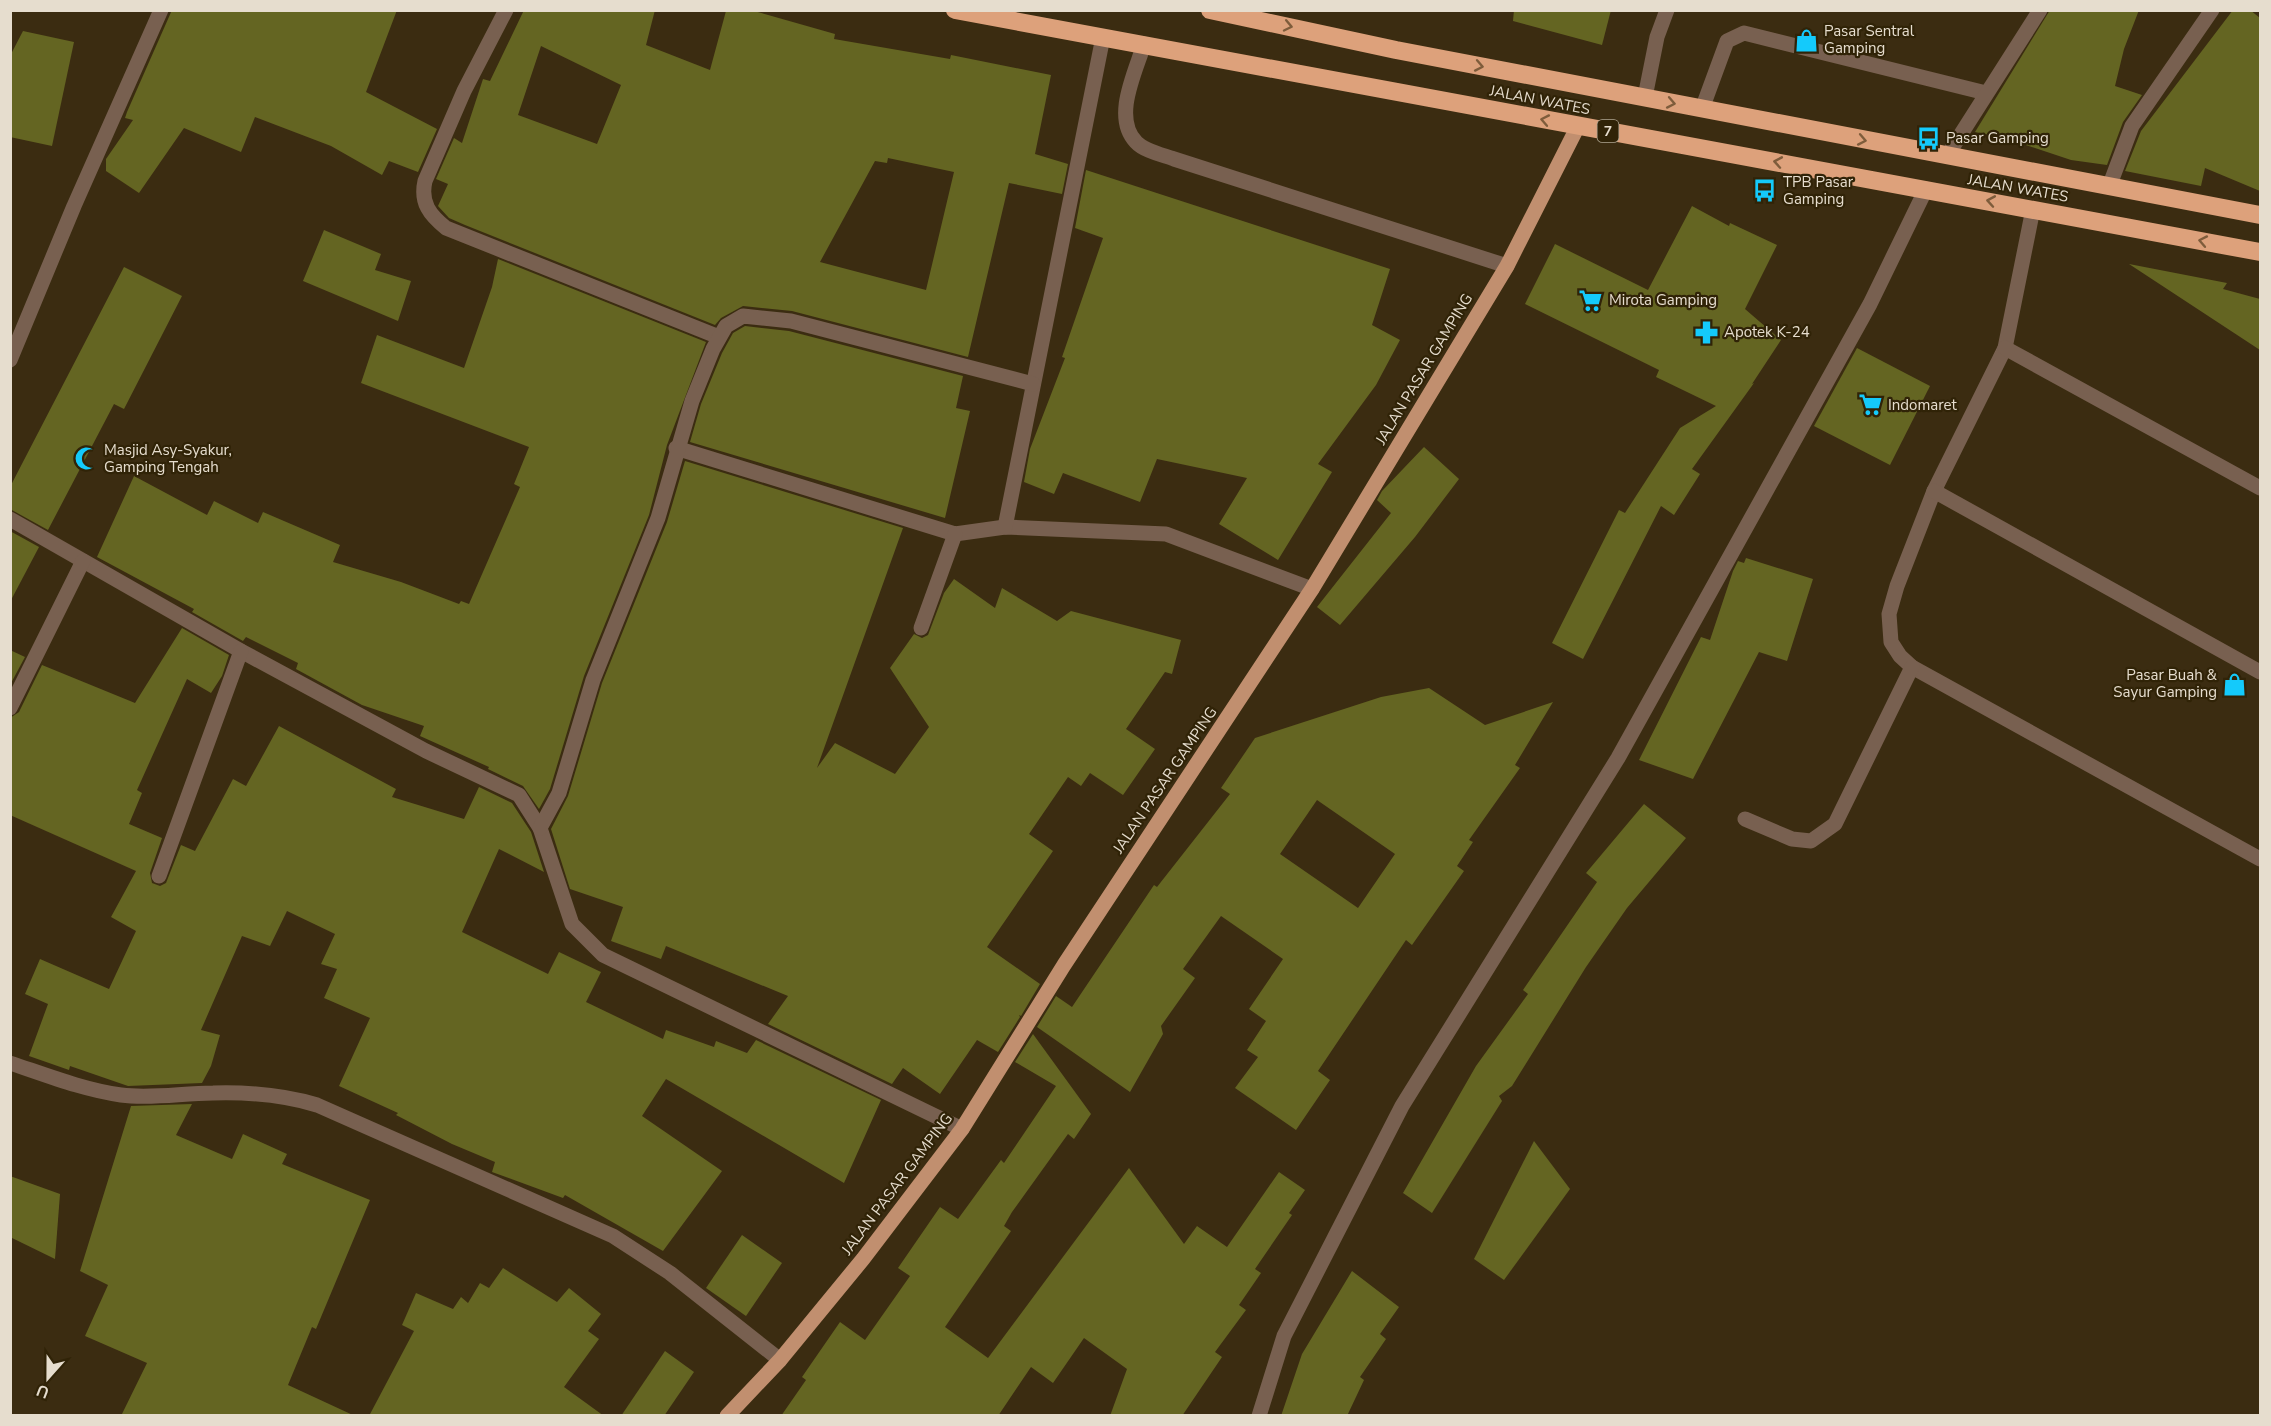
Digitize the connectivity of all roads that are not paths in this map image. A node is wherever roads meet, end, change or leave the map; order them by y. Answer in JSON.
{"nodes":[{"id":1,"x":161,"y":10,"type":"edge"},
{"id":2,"x":506,"y":10,"type":"edge"},
{"id":3,"x":955,"y":10,"type":"edge"},
{"id":4,"x":1210,"y":10,"type":"edge"},
{"id":5,"x":1667,"y":10,"type":"edge"},
{"id":6,"x":2040,"y":10,"type":"edge"},
{"id":7,"x":2212,"y":10,"type":"edge"},
{"id":8,"x":1103,"y":37,"type":"junction"},
{"id":9,"x":1144,"y":44,"type":"junction"},
{"id":10,"x":1986,"y":93,"type":"junction"},
{"id":11,"x":1645,"y":98,"type":"junction"},
{"id":12,"x":1702,"y":109,"type":"junction"},
{"id":13,"x":1578,"y":126,"type":"junction"},
{"id":14,"x":1947,"y":156,"type":"junction"},
{"id":15,"x":2109,"y":187,"type":"junction"},
{"id":16,"x":1926,"y":189,"type":"junction"},
{"id":17,"x":2033,"y":209,"type":"junction"},
{"id":18,"x":2260,"y":215,"type":"edge"},
{"id":19,"x":2260,"y":252,"type":"edge"},
{"id":20,"x":1507,"y":266,"type":"junction"},
{"id":21,"x":719,"y":338,"type":"junction"},
{"id":22,"x":2005,"y":348,"type":"junction"},
{"id":23,"x":10,"y":360,"type":"edge"},
{"id":24,"x":1033,"y":384,"type":"junction"},
{"id":25,"x":676,"y":448,"type":"junction"},
{"id":26,"x":2260,"y":488,"type":"edge"},
{"id":27,"x":1934,"y":491,"type":"junction"},
{"id":28,"x":10,"y":519,"type":"edge"},
{"id":29,"x":1005,"y":527,"type":"junction"},
{"id":30,"x":955,"y":534,"type":"junction"},
{"id":31,"x":83,"y":561,"type":"junction"},
{"id":32,"x":1312,"y":589,"type":"junction"},
{"id":33,"x":921,"y":628,"type":"dead end"},
{"id":34,"x":241,"y":651,"type":"junction"},
{"id":35,"x":1912,"y":667,"type":"junction"},
{"id":36,"x":2260,"y":672,"type":"edge"},
{"id":37,"x":10,"y":708,"type":"edge"},
{"id":38,"x":1745,"y":819,"type":"dead end"},
{"id":39,"x":540,"y":828,"type":"junction"},
{"id":40,"x":2260,"y":859,"type":"edge"},
{"id":41,"x":159,"y":876,"type":"dead end"},
{"id":42,"x":10,"y":1063,"type":"edge"},
{"id":43,"x":962,"y":1129,"type":"junction"},
{"id":44,"x":780,"y":1360,"type":"junction"},
{"id":45,"x":727,"y":1416,"type":"edge"},
{"id":46,"x":1259,"y":1416,"type":"edge"}],
"edges":[{"from":1,"to":23,"type":"street"},
{"from":2,"to":21,"type":"street"},
{"from":3,"to":8,"type":"highway","name":"JALAN WATES","number":"7"},
{"from":4,"to":11,"type":"highway","name":"JALAN WATES","one_way":true},
{"from":5,"to":11,"type":"street"},
{"from":6,"to":10,"type":"street"},
{"from":7,"to":15,"type":"street"},
{"from":8,"to":9,"type":"highway","name":"JALAN WATES","number":"7"},
{"from":8,"to":24,"type":"street"},
{"from":13,"to":9,"type":"highway","name":"JALAN WATES","number":"7","one_way":true},
{"from":9,"to":20,"type":"street"},
{"from":10,"to":12,"type":"street"},
{"from":10,"to":14,"type":"street"},
{"from":11,"to":12,"type":"highway","name":"JALAN WATES","one_way":true},
{"from":12,"to":14,"type":"highway","name":"JALAN WATES","one_way":true},
{"from":16,"to":13,"type":"highway","name":"JALAN WATES","number":"7","one_way":true},
{"from":13,"to":20,"type":"main road","name":"JALAN PASAR GAMPING"},
{"from":14,"to":15,"type":"highway","name":"JALAN WATES"},
{"from":15,"to":18,"type":"highway","name":"JALAN WATES"},
{"from":17,"to":16,"type":"highway","name":"JALAN WATES","number":"7","one_way":true},
{"from":16,"to":46,"type":"street"},
{"from":19,"to":17,"type":"highway","name":"JALAN WATES","number":"7","one_way":true},
{"from":17,"to":22,"type":"street"},
{"from":20,"to":32,"type":"main road","name":"JALAN PASAR GAMPING"},
{"from":21,"to":24,"type":"street"},
{"from":21,"to":25,"type":"street"},
{"from":22,"to":26,"type":"street"},
{"from":22,"to":27,"type":"street"},
{"from":24,"to":29,"type":"street"},
{"from":25,"to":30,"type":"street"},
{"from":25,"to":39,"type":"street"},
{"from":27,"to":35,"type":"street"},
{"from":27,"to":36,"type":"street"},
{"from":28,"to":31,"type":"street"},
{"from":29,"to":30,"type":"street"},
{"from":29,"to":32,"type":"street"},
{"from":30,"to":33,"type":"street"},
{"from":31,"to":34,"type":"street"},
{"from":31,"to":37,"type":"street"},
{"from":32,"to":43,"type":"main road","name":"JALAN PASAR GAMPING"},
{"from":34,"to":39,"type":"street"},
{"from":34,"to":41,"type":"street"},
{"from":35,"to":38,"type":"street"},
{"from":35,"to":40,"type":"street"},
{"from":39,"to":43,"type":"street"},
{"from":42,"to":44,"type":"street"},
{"from":43,"to":44,"type":"main road","name":"JALAN PASAR GAMPING"},
{"from":44,"to":45,"type":"main road","name":"JALAN PASAR GAMPING"}]}
